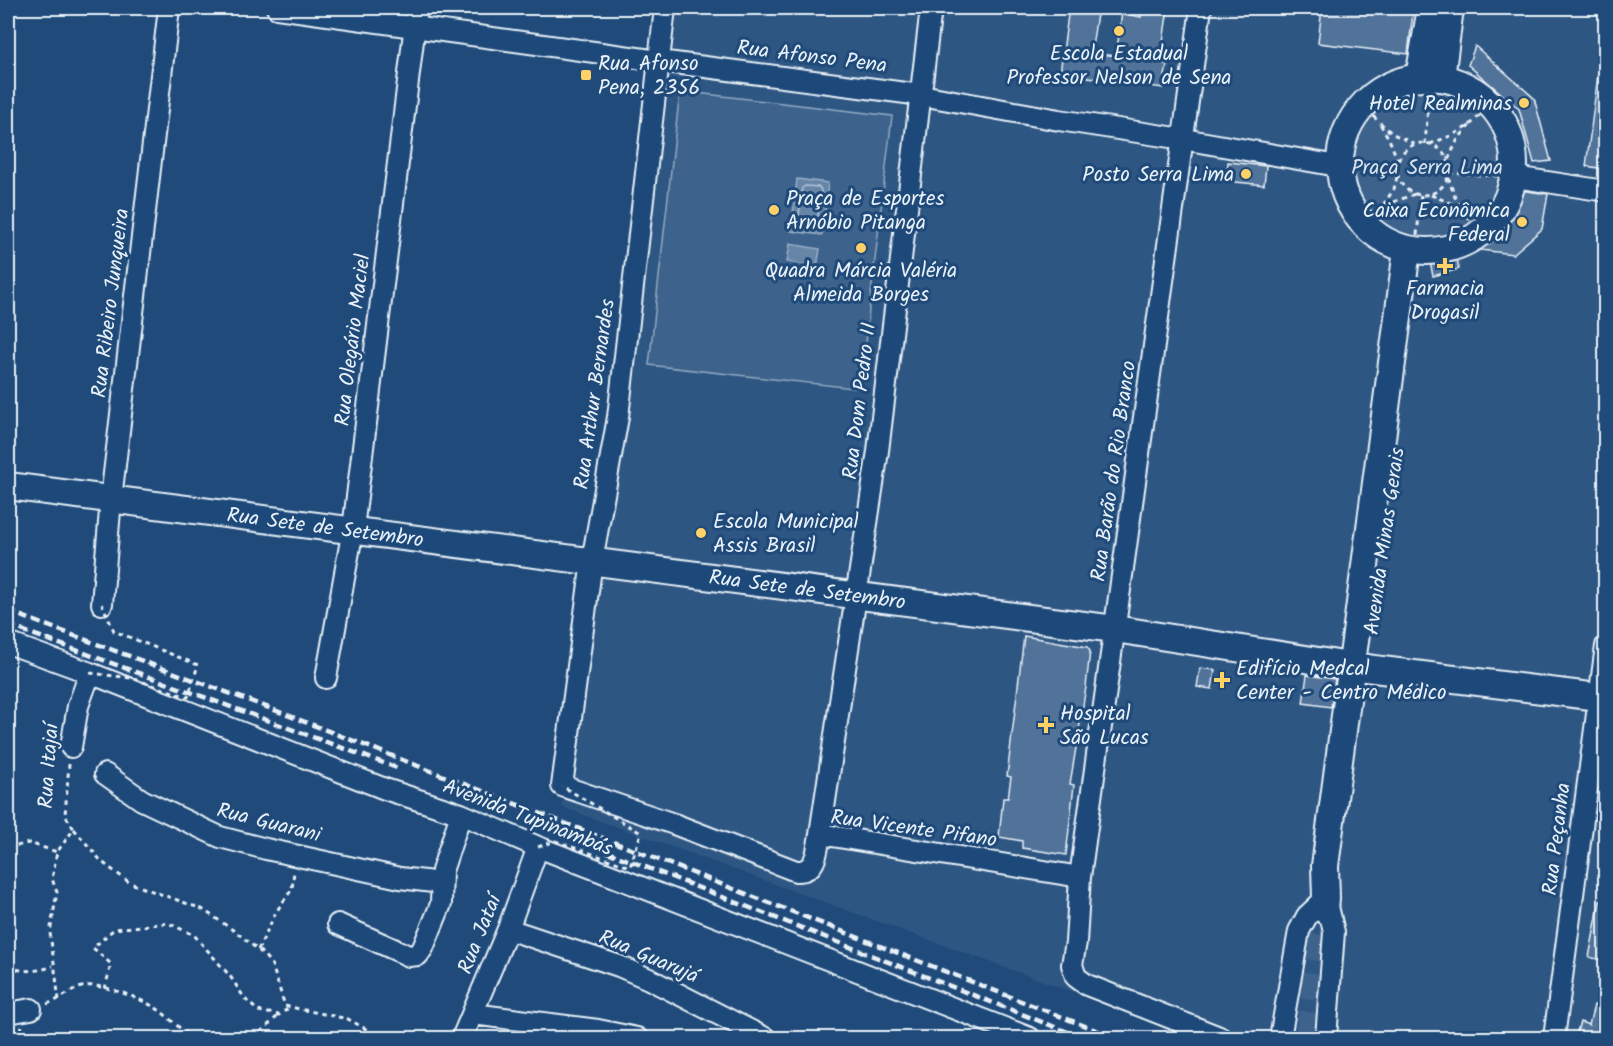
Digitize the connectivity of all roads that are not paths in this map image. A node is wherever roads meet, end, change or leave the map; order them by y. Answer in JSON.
{"nodes":[{"id":1,"x":169,"y":8,"type":"edge"},
{"id":2,"x":277,"y":8,"type":"edge"},
{"id":3,"x":665,"y":8,"type":"edge"},
{"id":4,"x":931,"y":8,"type":"edge"},
{"id":5,"x":1201,"y":8,"type":"edge"},
{"id":6,"x":1431,"y":8,"type":"edge"},
{"id":7,"x":1450,"y":8,"type":"edge"},
{"id":8,"x":416,"y":17,"type":"edge"},
{"id":9,"x":659,"y":61,"type":"junction"},
{"id":10,"x":1430,"y":83,"type":"junction"},
{"id":11,"x":921,"y":94,"type":"junction"},
{"id":12,"x":1183,"y":139,"type":"junction"},
{"id":13,"x":1341,"y":165,"type":"junction"},
{"id":14,"x":1510,"y":177,"type":"junction"},
{"id":15,"x":1605,"y":191,"type":"edge"},
{"id":16,"x":1416,"y":246,"type":"junction"},
{"id":17,"x":8,"y":486,"type":"edge"},
{"id":18,"x":111,"y":499,"type":"junction"},
{"id":19,"x":353,"y":529,"type":"junction"},
{"id":20,"x":592,"y":561,"type":"junction"},
{"id":21,"x":856,"y":597,"type":"junction"},
{"id":22,"x":102,"y":604,"type":"road end"},
{"id":23,"x":1115,"y":629,"type":"junction"},
{"id":24,"x":8,"y":643,"type":"edge"},
{"id":25,"x":1605,"y":646,"type":"edge"},
{"id":26,"x":1358,"y":668,"type":"junction"},
{"id":27,"x":90,"y":673,"type":"junction"},
{"id":28,"x":326,"y":678,"type":"dead end"},
{"id":29,"x":1602,"y":698,"type":"edge"},
{"id":30,"x":70,"y":747,"type":"road end"},
{"id":31,"x":105,"y":774,"type":"dead end"},
{"id":32,"x":562,"y":786,"type":"joint"},
{"id":33,"x":462,"y":814,"type":"junction"},
{"id":34,"x":820,"y":834,"type":"junction"},
{"id":35,"x":538,"y":847,"type":"junction"},
{"id":36,"x":1080,"y":877,"type":"junction"},
{"id":37,"x":441,"y":883,"type":"junction"},
{"id":38,"x":1325,"y":904,"type":"junction"},
{"id":39,"x":338,"y":924,"type":"dead end"},
{"id":40,"x":508,"y":929,"type":"junction"},
{"id":41,"x":31,"y":1009,"type":"road end"},
{"id":42,"x":8,"y":1013,"type":"edge"},
{"id":43,"x":473,"y":1014,"type":"junction"},
{"id":44,"x":462,"y":1038,"type":"edge"},
{"id":45,"x":637,"y":1038,"type":"edge"},
{"id":46,"x":765,"y":1038,"type":"edge"},
{"id":47,"x":1030,"y":1038,"type":"edge"},
{"id":48,"x":1222,"y":1038,"type":"edge"},
{"id":49,"x":1280,"y":1038,"type":"edge"},
{"id":50,"x":1326,"y":1038,"type":"edge"},
{"id":51,"x":1554,"y":1038,"type":"edge"}],
"edges":[{"from":1,"to":18,"type":"street","name":"Rua Ribeiro Junqueira"},
{"from":2,"to":8,"type":"street","name":"Rua Afonso Pena"},
{"from":3,"to":9,"type":"street","name":"Rua Arthur Bernardes"},
{"from":4,"to":11,"type":"street","name":"Rua Dom Pedro II"},
{"from":5,"to":12,"type":"street","name":"Rua Barão do Rio Branco"},
{"from":6,"to":10,"type":"main road"},
{"from":7,"to":10,"type":"main road"},
{"from":8,"to":9,"type":"street","name":"Rua Afonso Pena"},
{"from":8,"to":19,"type":"street","name":"Rua Olegário Maciel"},
{"from":9,"to":11,"type":"street","name":"Rua Afonso Pena"},
{"from":9,"to":20,"type":"street","name":"Rua Arthur Bernardes"},
{"from":10,"to":13,"type":"main road"},
{"from":10,"to":14,"type":"main road"},
{"from":11,"to":12,"type":"street","name":"Rua Afonso Pena"},
{"from":11,"to":21,"type":"street","name":"Rua Dom Pedro II"},
{"from":12,"to":13,"type":"street","name":"Rua Afonso Pena"},
{"from":12,"to":23,"type":"street","name":"Rua Barão do Rio Branco"},
{"from":13,"to":16,"type":"main road"},
{"from":14,"to":15,"type":"street"},
{"from":14,"to":16,"type":"main road"},
{"from":16,"to":26,"type":"main road","name":"Avenida Minas Gerais"},
{"from":17,"to":18,"type":"main road","name":"Rua Sete de Setembro"},
{"from":18,"to":19,"type":"main road","name":"Rua Sete de Setembro"},
{"from":18,"to":22,"type":"street","name":"Rua Ribeiro Junqueira"},
{"from":19,"to":20,"type":"main road","name":"Rua Sete de Setembro"},
{"from":19,"to":28,"type":"street","name":"Rua Olegário Maciel"},
{"from":20,"to":21,"type":"main road","name":"Rua Sete de Setembro"},
{"from":20,"to":32,"type":"street","name":"Rua Arthur Bernardes"},
{"from":21,"to":23,"type":"main road","name":"Rua Sete de Setembro"},
{"from":21,"to":34,"type":"street","name":"Rua Dom Pedro II"},
{"from":23,"to":26,"type":"main road","name":"Rua Sete de Setembro"},
{"from":23,"to":36,"type":"street","name":"Rua Barão do Rio Branco"},
{"from":24,"to":27,"type":"street","name":"Avenida Tupinambás"},
{"from":25,"to":29,"type":"street","name":"Rua Peçanha"},
{"from":26,"to":29,"type":"main road","name":"Rua Sete de Setembro"},
{"from":26,"to":38,"type":"main road","name":"Avenida Minas Gerais"},
{"from":27,"to":30,"type":"street","name":"Rua Itajaí"},
{"from":27,"to":33,"type":"street","name":"Avenida Tupinambás"},
{"from":29,"to":51,"type":"street","name":"Rua Peçanha"},
{"from":31,"to":37,"type":"street","name":"Rua Guarani"},
{"from":32,"to":34,"type":"street","name":"Rua Vicente Pifano"},
{"from":33,"to":35,"type":"street","name":"Avenida Tupinambás"},
{"from":33,"to":37,"type":"street"},
{"from":34,"to":36,"type":"street","name":"Rua Vicente Pifano"},
{"from":35,"to":40,"type":"street","name":"Rua Jataí"},
{"from":35,"to":47,"type":"street","name":"Avenida Tupinambás"},
{"from":36,"to":48,"type":"street","name":"Rua Barão do Rio Branco"},
{"from":37,"to":39,"type":"street"},
{"from":38,"to":49,"type":"street"},
{"from":38,"to":50,"type":"street","name":"Avenida Minas Gerais"},
{"from":40,"to":43,"type":"street","name":"Rua Jataí"},
{"from":40,"to":46,"type":"street","name":"Rua Guarujá"},
{"from":41,"to":42,"type":"street"},
{"from":43,"to":44,"type":"street","name":"Rua Jataí"},
{"from":43,"to":45,"type":"street"}]}
